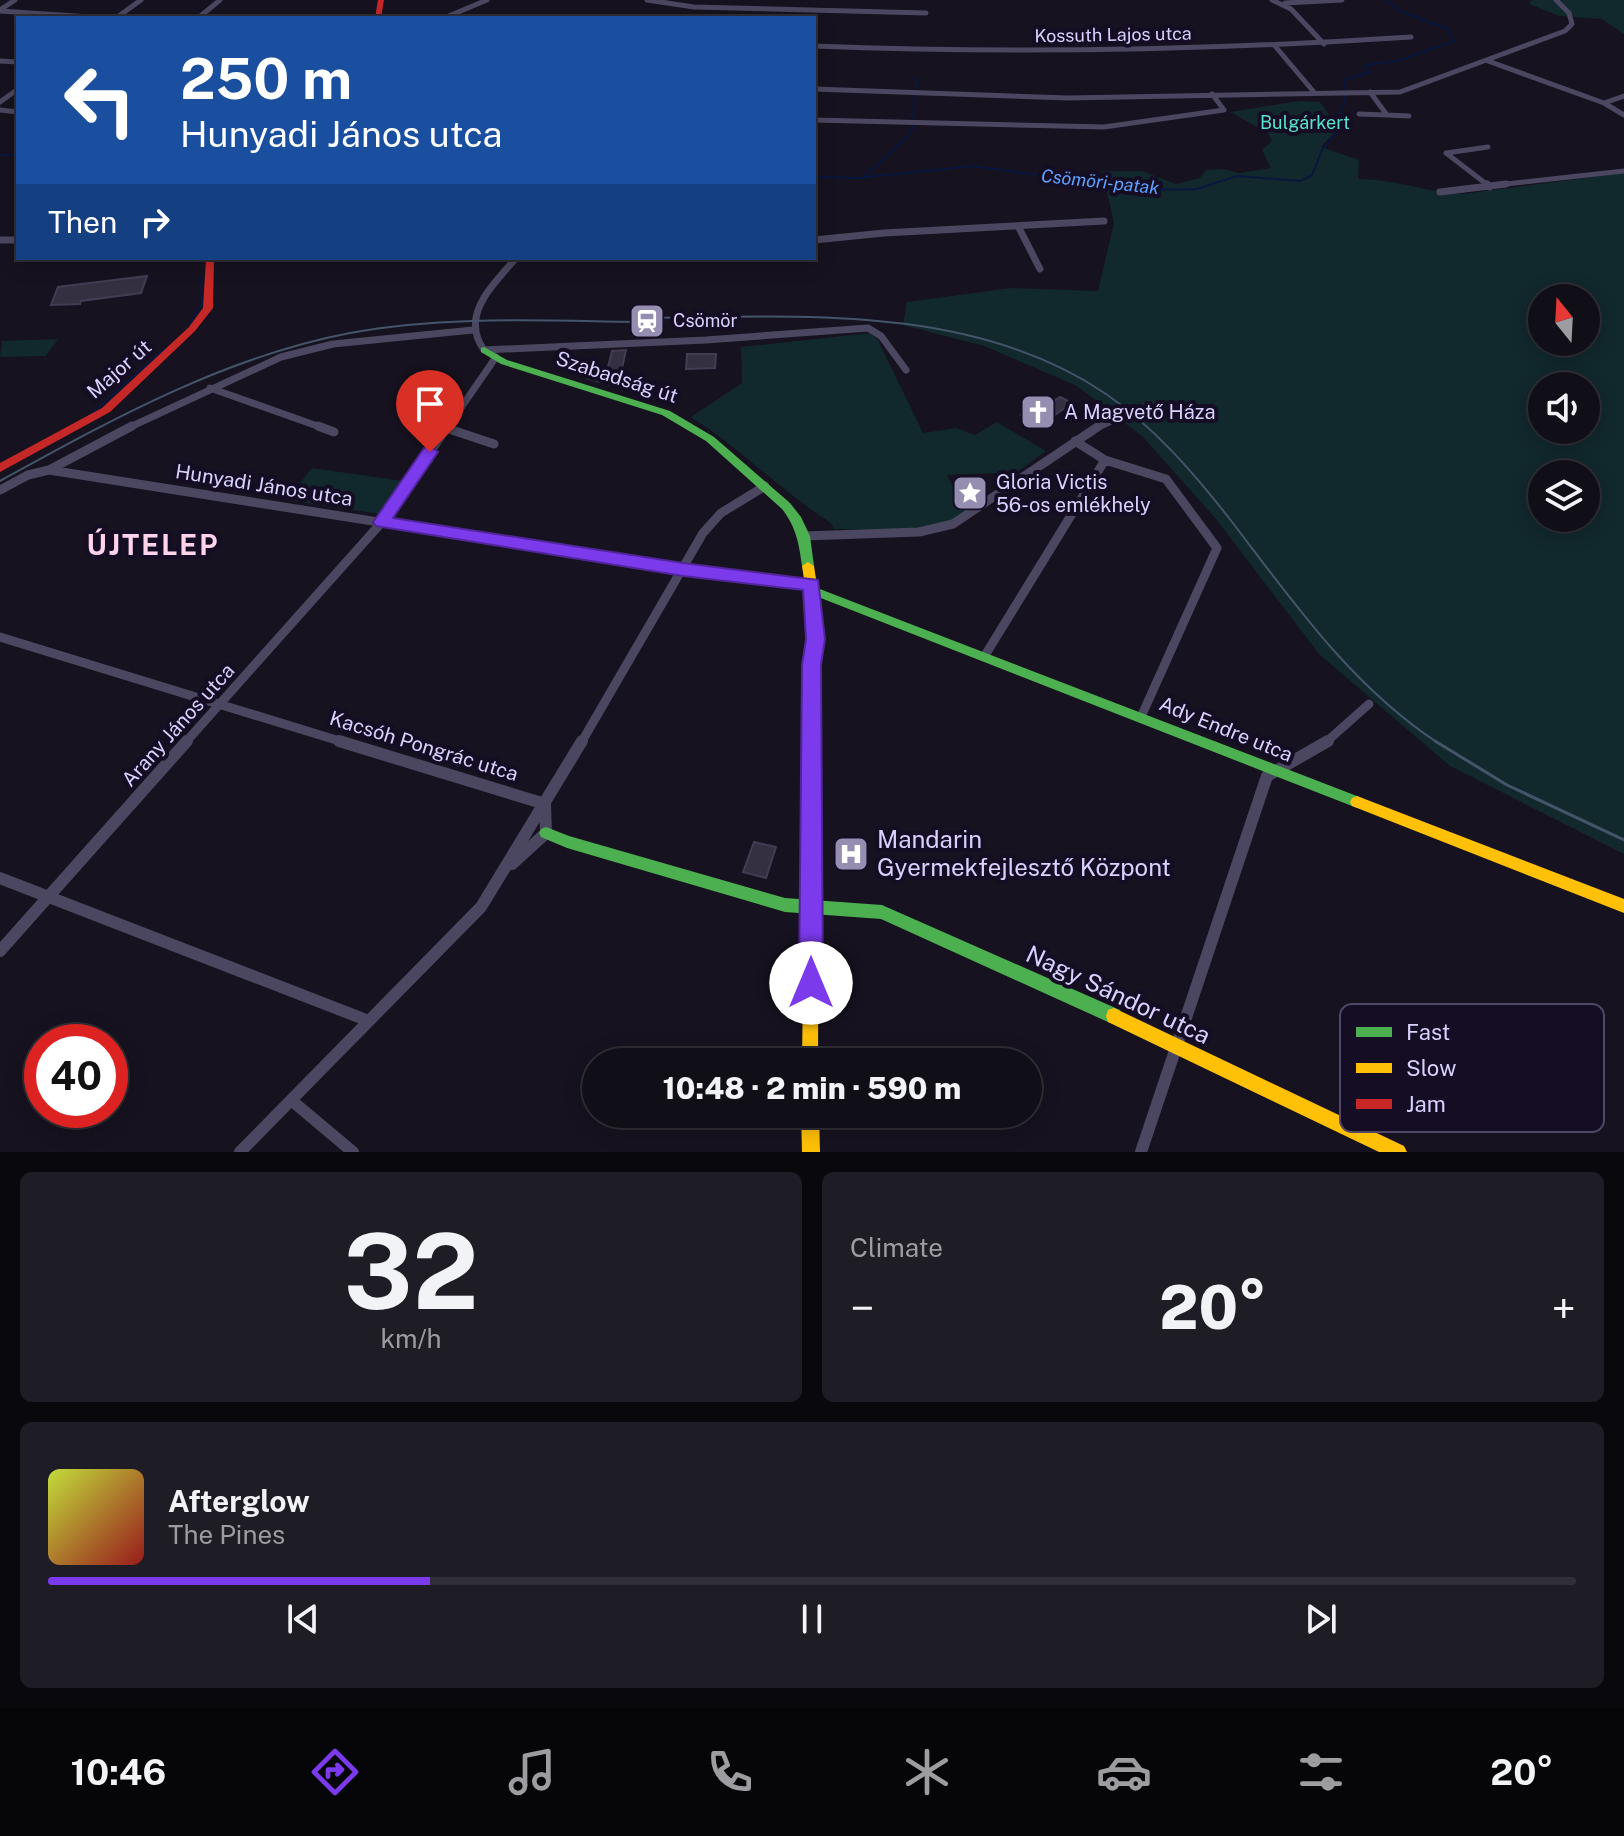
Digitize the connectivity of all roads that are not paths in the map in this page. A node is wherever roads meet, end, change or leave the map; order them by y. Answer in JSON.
{"nodes":[{"id":1,"x":15,"y":0,"type":"edge"},
{"id":2,"x":141,"y":0,"type":"edge"},
{"id":3,"x":220,"y":0,"type":"edge"},
{"id":4,"x":487,"y":0,"type":"edge"},
{"id":5,"x":647,"y":0,"type":"edge"},
{"id":6,"x":690,"y":0,"type":"edge"},
{"id":7,"x":1272,"y":0,"type":"edge"},
{"id":8,"x":1342,"y":0,"type":"edge"},
{"id":9,"x":1556,"y":0,"type":"edge"},
{"id":10,"x":1281,"y":3,"type":"junction"},
{"id":11,"x":0,"y":10,"type":"edge"},
{"id":12,"x":694,"y":10,"type":"junction"},
{"id":13,"x":926,"y":13,"type":"dead end"},
{"id":14,"x":80,"y":16,"type":"edge"},
{"id":15,"x":119,"y":16,"type":"edge"},
{"id":16,"x":200,"y":16,"type":"edge"},
{"id":17,"x":449,"y":16,"type":"edge"},
{"id":18,"x":1411,"y":37,"type":"dead end"},
{"id":19,"x":1324,"y":44,"type":"junction"},
{"id":20,"x":816,"y":46,"type":"edge"},
{"id":21,"x":1275,"y":46,"type":"junction"},
{"id":22,"x":1488,"y":61,"type":"junction"},
{"id":23,"x":816,"y":89,"type":"edge"},
{"id":24,"x":1313,"y":91,"type":"junction"},
{"id":25,"x":1370,"y":92,"type":"junction"},
{"id":26,"x":1212,"y":94,"type":"junction"},
{"id":27,"x":1624,"y":96,"type":"edge"},
{"id":28,"x":1604,"y":103,"type":"junction"},
{"id":29,"x":1359,"y":114,"type":"dead end"},
{"id":30,"x":1387,"y":115,"type":"junction"},
{"id":31,"x":1624,"y":115,"type":"edge"},
{"id":32,"x":1409,"y":116,"type":"dead end"},
{"id":33,"x":816,"y":120,"type":"edge"},
{"id":34,"x":1488,"y":147,"type":"dead end"},
{"id":35,"x":1624,"y":171,"type":"edge"},
{"id":36,"x":1490,"y":187,"type":"junction"},
{"id":37,"x":1440,"y":192,"type":"dead end"},
{"id":38,"x":1104,"y":221,"type":"dead end"},
{"id":39,"x":1018,"y":226,"type":"junction"},
{"id":40,"x":816,"y":240,"type":"edge"},
{"id":41,"x":210,"y":260,"type":"edge"},
{"id":42,"x":514,"y":260,"type":"edge"},
{"id":43,"x":1040,"y":269,"type":"dead end"},
{"id":44,"x":473,"y":330,"type":"junction"},
{"id":45,"x":490,"y":353,"type":"junction"},
{"id":46,"x":906,"y":370,"type":"dead end"},
{"id":47,"x":210,"y":388,"type":"junction"},
{"id":48,"x":1154,"y":406,"type":"dead end"},
{"id":49,"x":446,"y":428,"type":"junction"},
{"id":50,"x":334,"y":432,"type":"dead end"},
{"id":51,"x":1075,"y":441,"type":"junction"},
{"id":52,"x":494,"y":444,"type":"dead end"},
{"id":53,"x":1105,"y":460,"type":"junction"},
{"id":54,"x":0,"y":468,"type":"edge"},
{"id":55,"x":49,"y":470,"type":"junction"},
{"id":56,"x":765,"y":486,"type":"junction"},
{"id":57,"x":0,"y":490,"type":"edge"},
{"id":58,"x":382,"y":522,"type":"junction"},
{"id":59,"x":804,"y":536,"type":"junction"},
{"id":60,"x":683,"y":570,"type":"junction"},
{"id":61,"x":812,"y":587,"type":"junction"},
{"id":62,"x":0,"y":637,"type":"edge"},
{"id":63,"x":984,"y":657,"type":"junction"},
{"id":64,"x":221,"y":704,"type":"junction"},
{"id":65,"x":1369,"y":704,"type":"dead end"},
{"id":66,"x":1141,"y":717,"type":"junction"},
{"id":67,"x":1277,"y":772,"type":"junction"},
{"id":68,"x":545,"y":804,"type":"junction"},
{"id":69,"x":546,"y":833,"type":"junction"},
{"id":70,"x":501,"y":875,"type":"junction"},
{"id":71,"x":0,"y":878,"type":"edge"},
{"id":72,"x":49,"y":896,"type":"junction"},
{"id":73,"x":1624,"y":906,"type":"edge"},
{"id":74,"x":811,"y":909,"type":"junction"},
{"id":75,"x":0,"y":951,"type":"edge"},
{"id":76,"x":369,"y":1021,"type":"junction"},
{"id":77,"x":1176,"y":1047,"type":"junction"},
{"id":78,"x":810,"y":1048,"type":"edge"},
{"id":79,"x":291,"y":1100,"type":"junction"},
{"id":80,"x":1340,"y":1125,"type":"edge"},
{"id":81,"x":810,"y":1128,"type":"edge"},
{"id":82,"x":1356,"y":1132,"type":"edge"},
{"id":83,"x":240,"y":1152,"type":"edge"},
{"id":84,"x":353,"y":1152,"type":"edge"},
{"id":85,"x":811,"y":1152,"type":"edge"},
{"id":86,"x":1141,"y":1152,"type":"edge"},
{"id":87,"x":1398,"y":1152,"type":"edge"}],
"edges":[{"from":1,"to":11,"type":"street"},
{"from":2,"to":15,"type":"street"},
{"from":3,"to":16,"type":"street"},
{"from":4,"to":17,"type":"street"},
{"from":5,"to":12,"type":"street"},
{"from":6,"to":12,"type":"street"},
{"from":7,"to":10,"type":"street"},
{"from":8,"to":10,"type":"street"},
{"from":9,"to":22,"type":"street"},
{"from":10,"to":19,"type":"street"},
{"from":11,"to":14,"type":"street"},
{"from":12,"to":13,"type":"street"},
{"from":18,"to":19,"type":"street","name":"Kossuth Lajos utca"},
{"from":19,"to":21,"type":"street","name":"Kossuth Lajos utca"},
{"from":20,"to":21,"type":"street","name":"Kossuth Lajos utca"},
{"from":21,"to":24,"type":"street"},
{"from":22,"to":25,"type":"street"},
{"from":22,"to":28,"type":"street"},
{"from":23,"to":26,"type":"street"},
{"from":24,"to":25,"type":"street"},
{"from":24,"to":26,"type":"street"},
{"from":25,"to":30,"type":"street"},
{"from":26,"to":33,"type":"street"},
{"from":27,"to":28,"type":"street"},
{"from":28,"to":31,"type":"street"},
{"from":29,"to":30,"type":"street"},
{"from":30,"to":32,"type":"street"},
{"from":34,"to":36,"type":"street"},
{"from":35,"to":36,"type":"street"},
{"from":36,"to":37,"type":"street"},
{"from":38,"to":39,"type":"street"},
{"from":39,"to":40,"type":"street"},
{"from":39,"to":43,"type":"street"},
{"from":41,"to":54,"type":"street","name":"Major út"},
{"from":42,"to":44,"type":"street"},
{"from":44,"to":45,"type":"street"},
{"from":44,"to":47,"type":"street"},
{"from":45,"to":46,"type":"street"},
{"from":45,"to":49,"type":"street","name":"Arany János utca"},
{"from":45,"to":56,"type":"street","name":"Szabadság út"},
{"from":47,"to":50,"type":"street"},
{"from":47,"to":55,"type":"street"},
{"from":48,"to":51,"type":"street","bridge":true},
{"from":49,"to":52,"type":"street"},
{"from":49,"to":58,"type":"street","name":"Arany János utca"},
{"from":51,"to":53,"type":"street"},
{"from":51,"to":59,"type":"street"},
{"from":53,"to":63,"type":"street"},
{"from":53,"to":66,"type":"street"},
{"from":55,"to":57,"type":"street","name":"Hunyadi János utca"},
{"from":55,"to":58,"type":"street","name":"Hunyadi János utca"},
{"from":56,"to":59,"type":"street","name":"Szabadság út"},
{"from":56,"to":60,"type":"street"},
{"from":58,"to":60,"type":"street","name":"Hunyadi János utca"},
{"from":58,"to":64,"type":"street","name":"Arany János utca"},
{"from":59,"to":61,"type":"street","name":"Szabadság út"},
{"from":60,"to":61,"type":"street","name":"Hunyadi János utca"},
{"from":60,"to":68,"type":"street"},
{"from":61,"to":63,"type":"street","name":"Ady Endre utca"},
{"from":61,"to":74,"type":"street","name":"Szabadság út"},
{"from":62,"to":64,"type":"street","name":"Kacsóh Pongrác utca"},
{"from":63,"to":66,"type":"street","name":"Ady Endre utca"},
{"from":64,"to":68,"type":"street","name":"Kacsóh Pongrác utca"},
{"from":64,"to":72,"type":"street","name":"Arany János utca"},
{"from":65,"to":67,"type":"street"},
{"from":66,"to":67,"type":"street","name":"Ady Endre utca"},
{"from":67,"to":73,"type":"street","name":"Ady Endre utca"},
{"from":67,"to":77,"type":"street"},
{"from":68,"to":69,"type":"street"},
{"from":68,"to":70,"type":"street"},
{"from":69,"to":70,"type":"street"},
{"from":69,"to":74,"type":"street"},
{"from":70,"to":76,"type":"street"},
{"from":71,"to":72,"type":"street"},
{"from":72,"to":75,"type":"street","name":"Arany János utca"},
{"from":72,"to":76,"type":"street"},
{"from":74,"to":77,"type":"street","name":"Nagy Sándor utca"},
{"from":74,"to":78,"type":"street","name":"Szabadság út"},
{"from":76,"to":79,"type":"street"},
{"from":77,"to":80,"type":"street","name":"Nagy Sándor utca"},
{"from":77,"to":86,"type":"street"},
{"from":79,"to":83,"type":"street"},
{"from":79,"to":84,"type":"street"},
{"from":81,"to":85,"type":"street"},
{"from":82,"to":87,"type":"street","name":"Nagy Sándor utca"}]}
